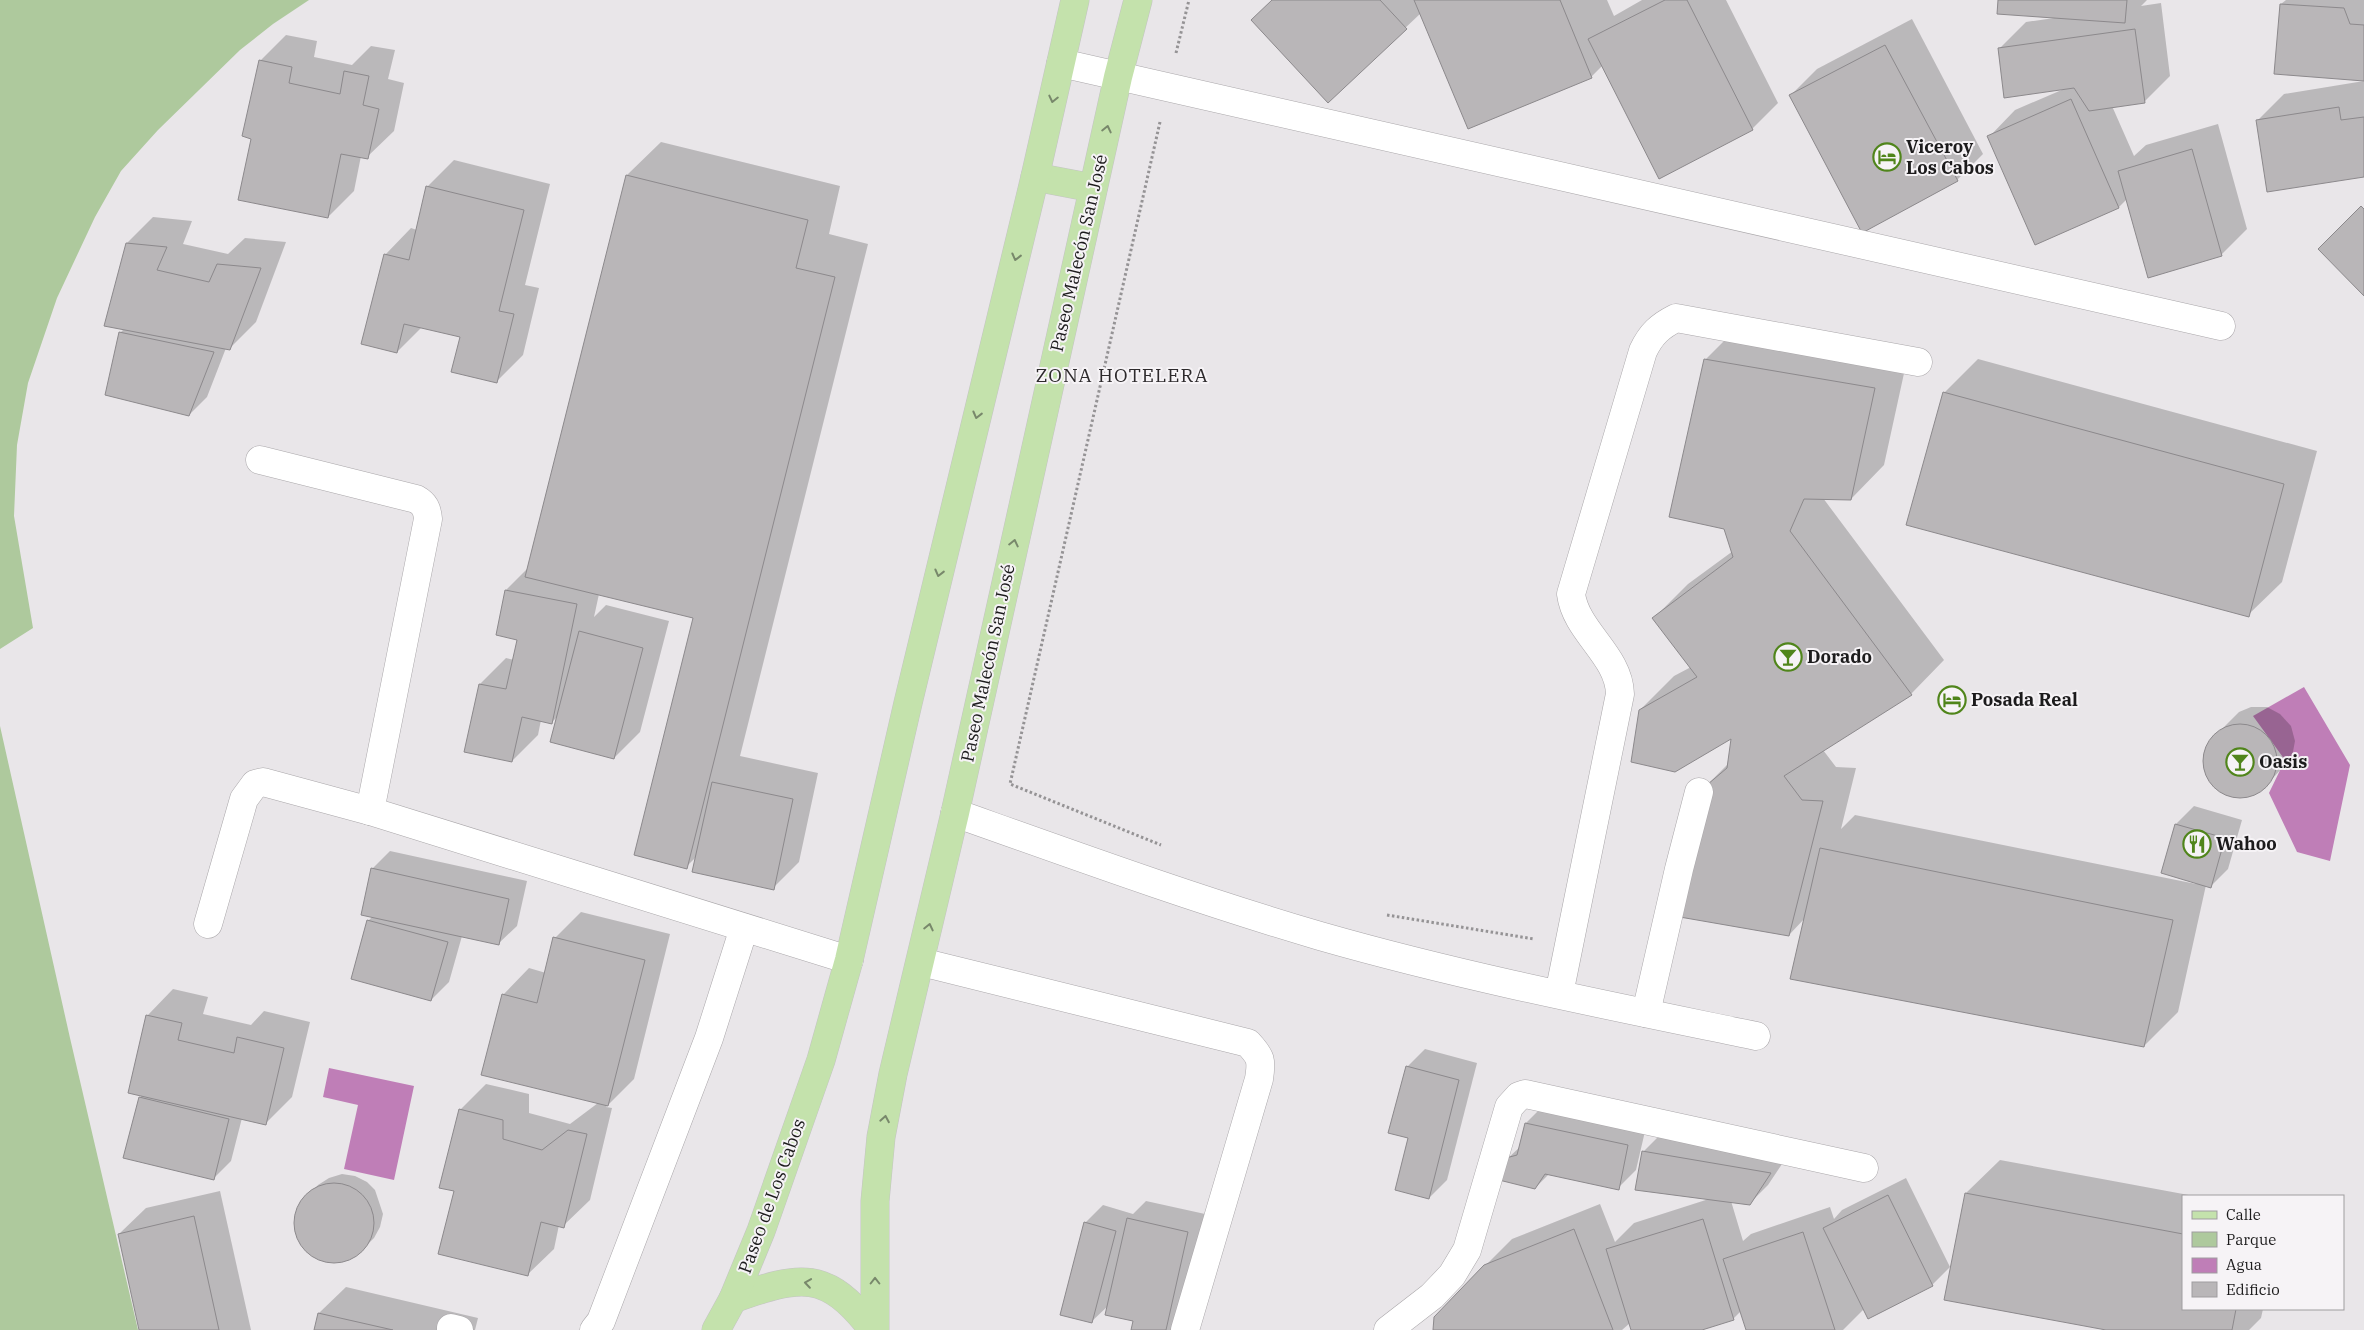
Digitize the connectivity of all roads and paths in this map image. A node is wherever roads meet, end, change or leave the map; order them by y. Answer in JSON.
{"nodes":[{"id":1,"x":1075,"y":0,"type":"edge"},
{"id":2,"x":1138,"y":0,"type":"edge"},
{"id":3,"x":1189,"y":0,"type":"edge"},
{"id":4,"x":1061,"y":63,"type":"junction"},
{"id":5,"x":1118,"y":77,"type":"junction"},
{"id":6,"x":1168,"y":88,"type":"junction"},
{"id":7,"x":1035,"y":177,"type":"junction"},
{"id":8,"x":1093,"y":188,"type":"junction"},
{"id":9,"x":2221,"y":326,"type":"dead end"},
{"id":10,"x":1918,"y":362,"type":"dead end"},
{"id":11,"x":260,"y":460,"type":"dead end"},
{"id":12,"x":1698,"y":792,"type":"dead end"},
{"id":13,"x":370,"y":811,"type":"junction"},
{"id":14,"x":955,"y":813,"type":"junction"},
{"id":15,"x":1164,"y":846,"type":"dead end"},
{"id":16,"x":1386,"y":915,"type":"dead end"},
{"id":17,"x":208,"y":924,"type":"dead end"},
{"id":18,"x":744,"y":928,"type":"junction"},
{"id":19,"x":1569,"y":944,"type":"junction"},
{"id":20,"x":848,"y":960,"type":"junction"},
{"id":21,"x":921,"y":962,"type":"junction"},
{"id":22,"x":1559,"y":994,"type":"junction"},
{"id":23,"x":1646,"y":1014,"type":"junction"},
{"id":24,"x":1756,"y":1036,"type":"dead end"},
{"id":25,"x":1864,"y":1168,"type":"dead end"},
{"id":26,"x":733,"y":1299,"type":"junction"},
{"id":27,"x":594,"y":1330,"type":"edge"},
{"id":28,"x":716,"y":1330,"type":"edge"},
{"id":29,"x":874,"y":1330,"type":"edge"},
{"id":30,"x":1185,"y":1330,"type":"edge"},
{"id":31,"x":1388,"y":1330,"type":"edge"}],
"edges":[{"from":1,"to":4,"type":"main road"},
{"from":2,"to":5,"type":"main road","name":"Paseo Malecón San José"},
{"from":3,"to":6,"type":"path"},
{"from":4,"to":5,"type":"street"},
{"from":4,"to":7,"type":"main road","one_way":true},
{"from":5,"to":6,"type":"street"},
{"from":8,"to":5,"type":"main road","name":"Paseo Malecón San José","one_way":true},
{"from":6,"to":9,"type":"street"},
{"from":6,"to":15,"type":"path"},
{"from":7,"to":8,"type":"main road"},
{"from":7,"to":20,"type":"main road","one_way":true},
{"from":14,"to":8,"type":"main road","name":"Paseo Malecón San José","one_way":true},
{"from":10,"to":19,"type":"street"},
{"from":11,"to":13,"type":"street"},
{"from":12,"to":23,"type":"street"},
{"from":13,"to":17,"type":"street"},
{"from":13,"to":18,"type":"street"},
{"from":21,"to":14,"type":"main road","name":"Paseo Malecón San José","one_way":true},
{"from":14,"to":22,"type":"street"},
{"from":16,"to":19,"type":"path"},
{"from":18,"to":20,"type":"street"},
{"from":18,"to":27,"type":"street"},
{"from":19,"to":22,"type":"street"},
{"from":20,"to":26,"type":"main road","name":"Paseo de Los Cabos"},
{"from":29,"to":21,"type":"main road","name":"Paseo Malecón San José","one_way":true},
{"from":21,"to":30,"type":"street"},
{"from":22,"to":23,"type":"street"},
{"from":23,"to":24,"type":"street"},
{"from":25,"to":31,"type":"street"},
{"from":26,"to":28,"type":"main road","name":"Paseo de Los Cabos"},
{"from":29,"to":26,"type":"main road","one_way":true}]}
